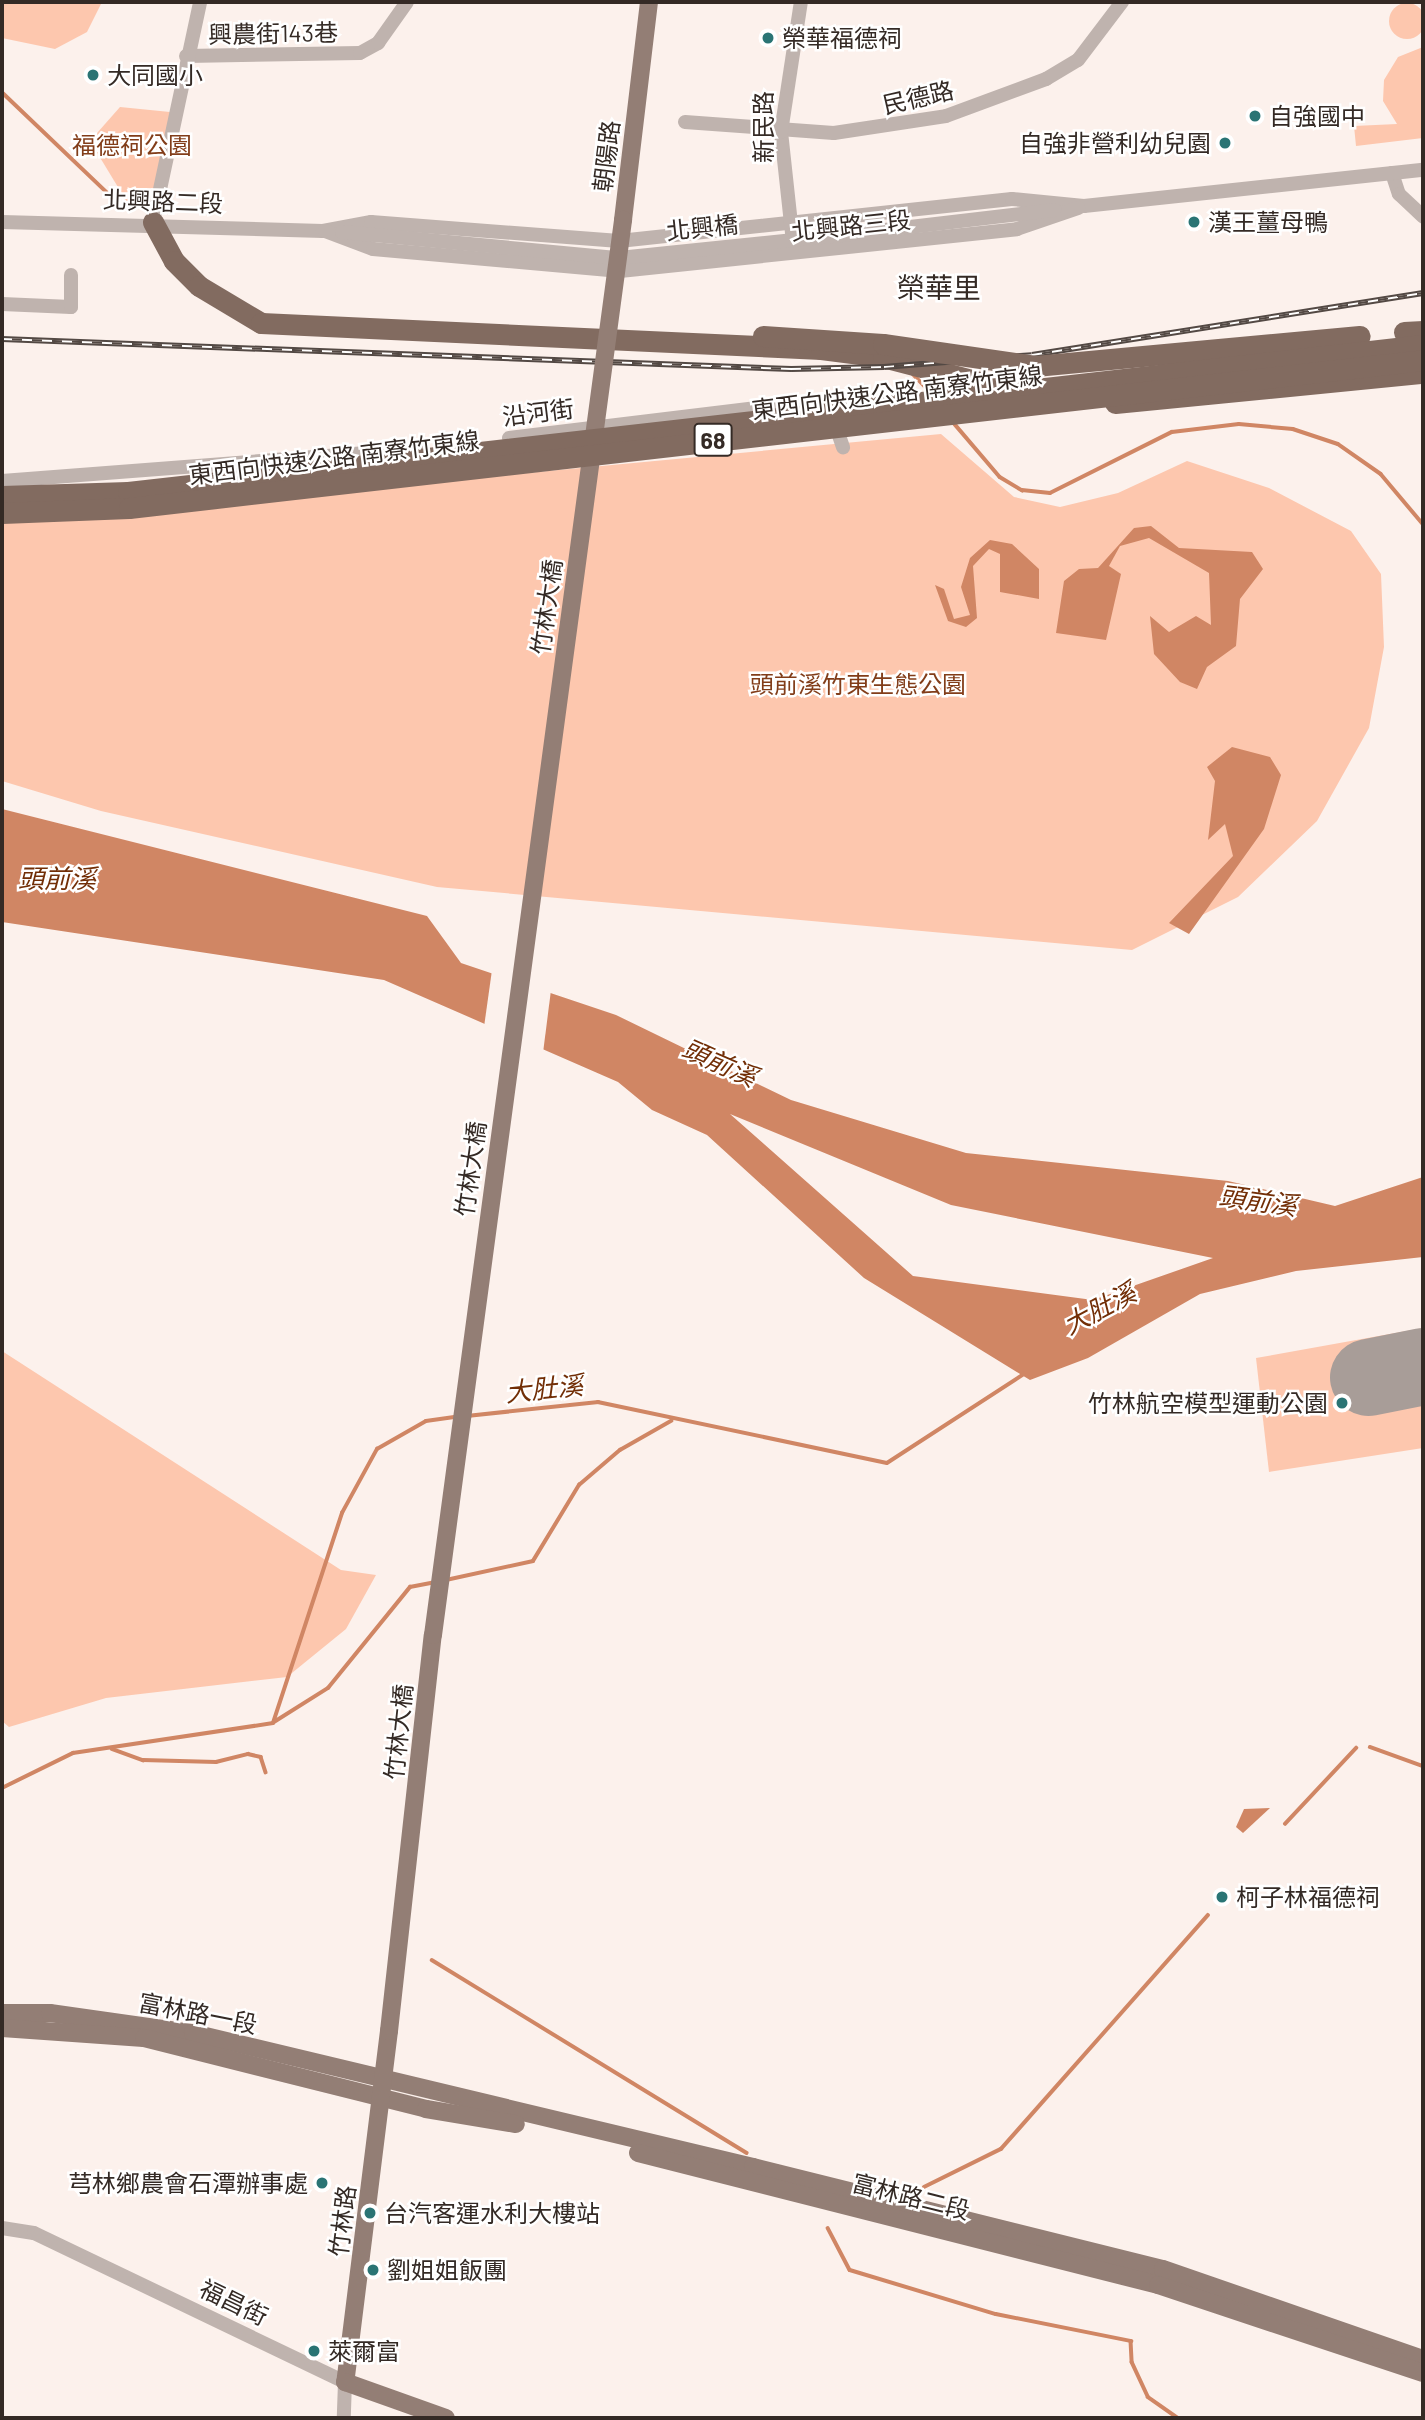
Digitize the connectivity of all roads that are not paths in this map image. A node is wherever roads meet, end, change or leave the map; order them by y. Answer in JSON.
{"nodes":[{"id":1,"x":200,"y":2,"type":"edge"},
{"id":2,"x":407,"y":2,"type":"edge"},
{"id":3,"x":649,"y":2,"type":"edge"},
{"id":4,"x":801,"y":2,"type":"edge"},
{"id":5,"x":1122,"y":2,"type":"edge"},
{"id":6,"x":186,"y":56,"type":"junction"},
{"id":7,"x":685,"y":122,"type":"dead end"},
{"id":8,"x":781,"y":132,"type":"junction"},
{"id":9,"x":1423,"y":170,"type":"edge"},
{"id":10,"x":1392,"y":173,"type":"junction"},
{"id":11,"x":1084,"y":206,"type":"junction"},
{"id":12,"x":1423,"y":216,"type":"edge"},
{"id":13,"x":2,"y":222,"type":"edge"},
{"id":14,"x":153,"y":222,"type":"junction"},
{"id":15,"x":791,"y":225,"type":"junction"},
{"id":16,"x":323,"y":231,"type":"junction"},
{"id":17,"x":794,"y":254,"type":"junction"},
{"id":18,"x":619,"y":257,"type":"junction"},
{"id":19,"x":71,"y":275,"type":"dead end"},
{"id":20,"x":2,"y":304,"type":"edge"},
{"id":21,"x":611,"y":315,"type":"joint"},
{"id":22,"x":1423,"y":331,"type":"edge"},
{"id":23,"x":570,"y":332,"type":"junction"},
{"id":24,"x":1423,"y":345,"type":"edge"},
{"id":25,"x":1423,"y":360,"type":"edge"},
{"id":26,"x":1423,"y":373,"type":"edge"},
{"id":27,"x":843,"y":447,"type":"dead end"},
{"id":28,"x":2,"y":481,"type":"edge"},
{"id":29,"x":2,"y":496,"type":"edge"},
{"id":30,"x":2,"y":513,"type":"edge"},
{"id":31,"x":2,"y":2013,"type":"edge"},
{"id":32,"x":2,"y":2028,"type":"edge"},
{"id":33,"x":389,"y":2031,"type":"joint"},
{"id":34,"x":380,"y":2090,"type":"junction"},
{"id":35,"x":2,"y":2228,"type":"edge"},
{"id":36,"x":1272,"y":2314,"type":"junction"},
{"id":37,"x":1423,"y":2359,"type":"edge"},
{"id":38,"x":1423,"y":2373,"type":"edge"},
{"id":39,"x":345,"y":2382,"type":"junction"},
{"id":40,"x":344,"y":2418,"type":"edge"},
{"id":41,"x":446,"y":2418,"type":"edge"}],
"edges":[{"from":1,"to":6,"type":"street"},
{"from":2,"to":6,"type":"street","name":"興農街143巷"},
{"from":3,"to":18,"type":"main road","name":"朝陽路","bridge":true},
{"from":4,"to":8,"type":"street","name":"新民路"},
{"from":5,"to":8,"type":"street","name":"民德路"},
{"from":6,"to":14,"type":"street"},
{"from":7,"to":8,"type":"street","name":"民德路"},
{"from":8,"to":15,"type":"street","name":"新民路"},
{"from":9,"to":10,"type":"street","name":"北興路三段"},
{"from":10,"to":11,"type":"street","name":"北興路三段"},
{"from":10,"to":12,"type":"street"},
{"from":11,"to":15,"type":"street","name":"北興路三段"},
{"from":11,"to":17,"type":"street","name":"北興路三段"},
{"from":11,"to":18,"type":"street","name":"北興橋","bridge":true},
{"from":13,"to":14,"type":"street","name":"北興路二段"},
{"from":14,"to":16,"type":"street","name":"北興路二段"},
{"from":14,"to":23,"type":"highway"},
{"from":15,"to":17,"type":"street","name":"新民路"},
{"from":15,"to":18,"type":"street","name":"北興路三段"},
{"from":16,"to":18,"type":"street","name":"北興橋"},
{"from":16,"to":18,"type":"street","name":"北興路二段"},
{"from":16,"to":18,"type":"street","name":"北興路二段"},
{"from":17,"to":18,"type":"street","name":"北興路三段"},
{"from":18,"to":21,"type":"main road","name":"朝陽路","bridge":true},
{"from":19,"to":20,"type":"street"},
{"from":21,"to":33,"type":"main road","name":"竹林大橋","bridge":true},
{"from":22,"to":23,"type":"highway","bridge":true},
{"from":23,"to":26,"type":"highway","bridge":true},
{"from":24,"to":29,"type":"highway","name":"東西向快速公路 南寮竹東線","number":"68","bridge":true},
{"from":25,"to":30,"type":"highway","name":"東西向快速公路 南寮竹東線","number":"68","bridge":true},
{"from":27,"to":28,"type":"street","name":"沿河街"},
{"from":31,"to":34,"type":"main road","name":"富林路一段"},
{"from":32,"to":34,"type":"main road","name":"富林路一段"},
{"from":33,"to":34,"type":"main road","name":"竹林路"},
{"from":34,"to":36,"type":"main road","name":"富林路二段"},
{"from":34,"to":39,"type":"main road","name":"竹林路"},
{"from":35,"to":39,"type":"street","name":"福昌街"},
{"from":36,"to":37,"type":"main road","name":"富林路二段"},
{"from":36,"to":38,"type":"main road","name":"富林路二段"},
{"from":39,"to":40,"type":"street","name":"竹林路"},
{"from":39,"to":41,"type":"main road","name":"福昌街"}]}
